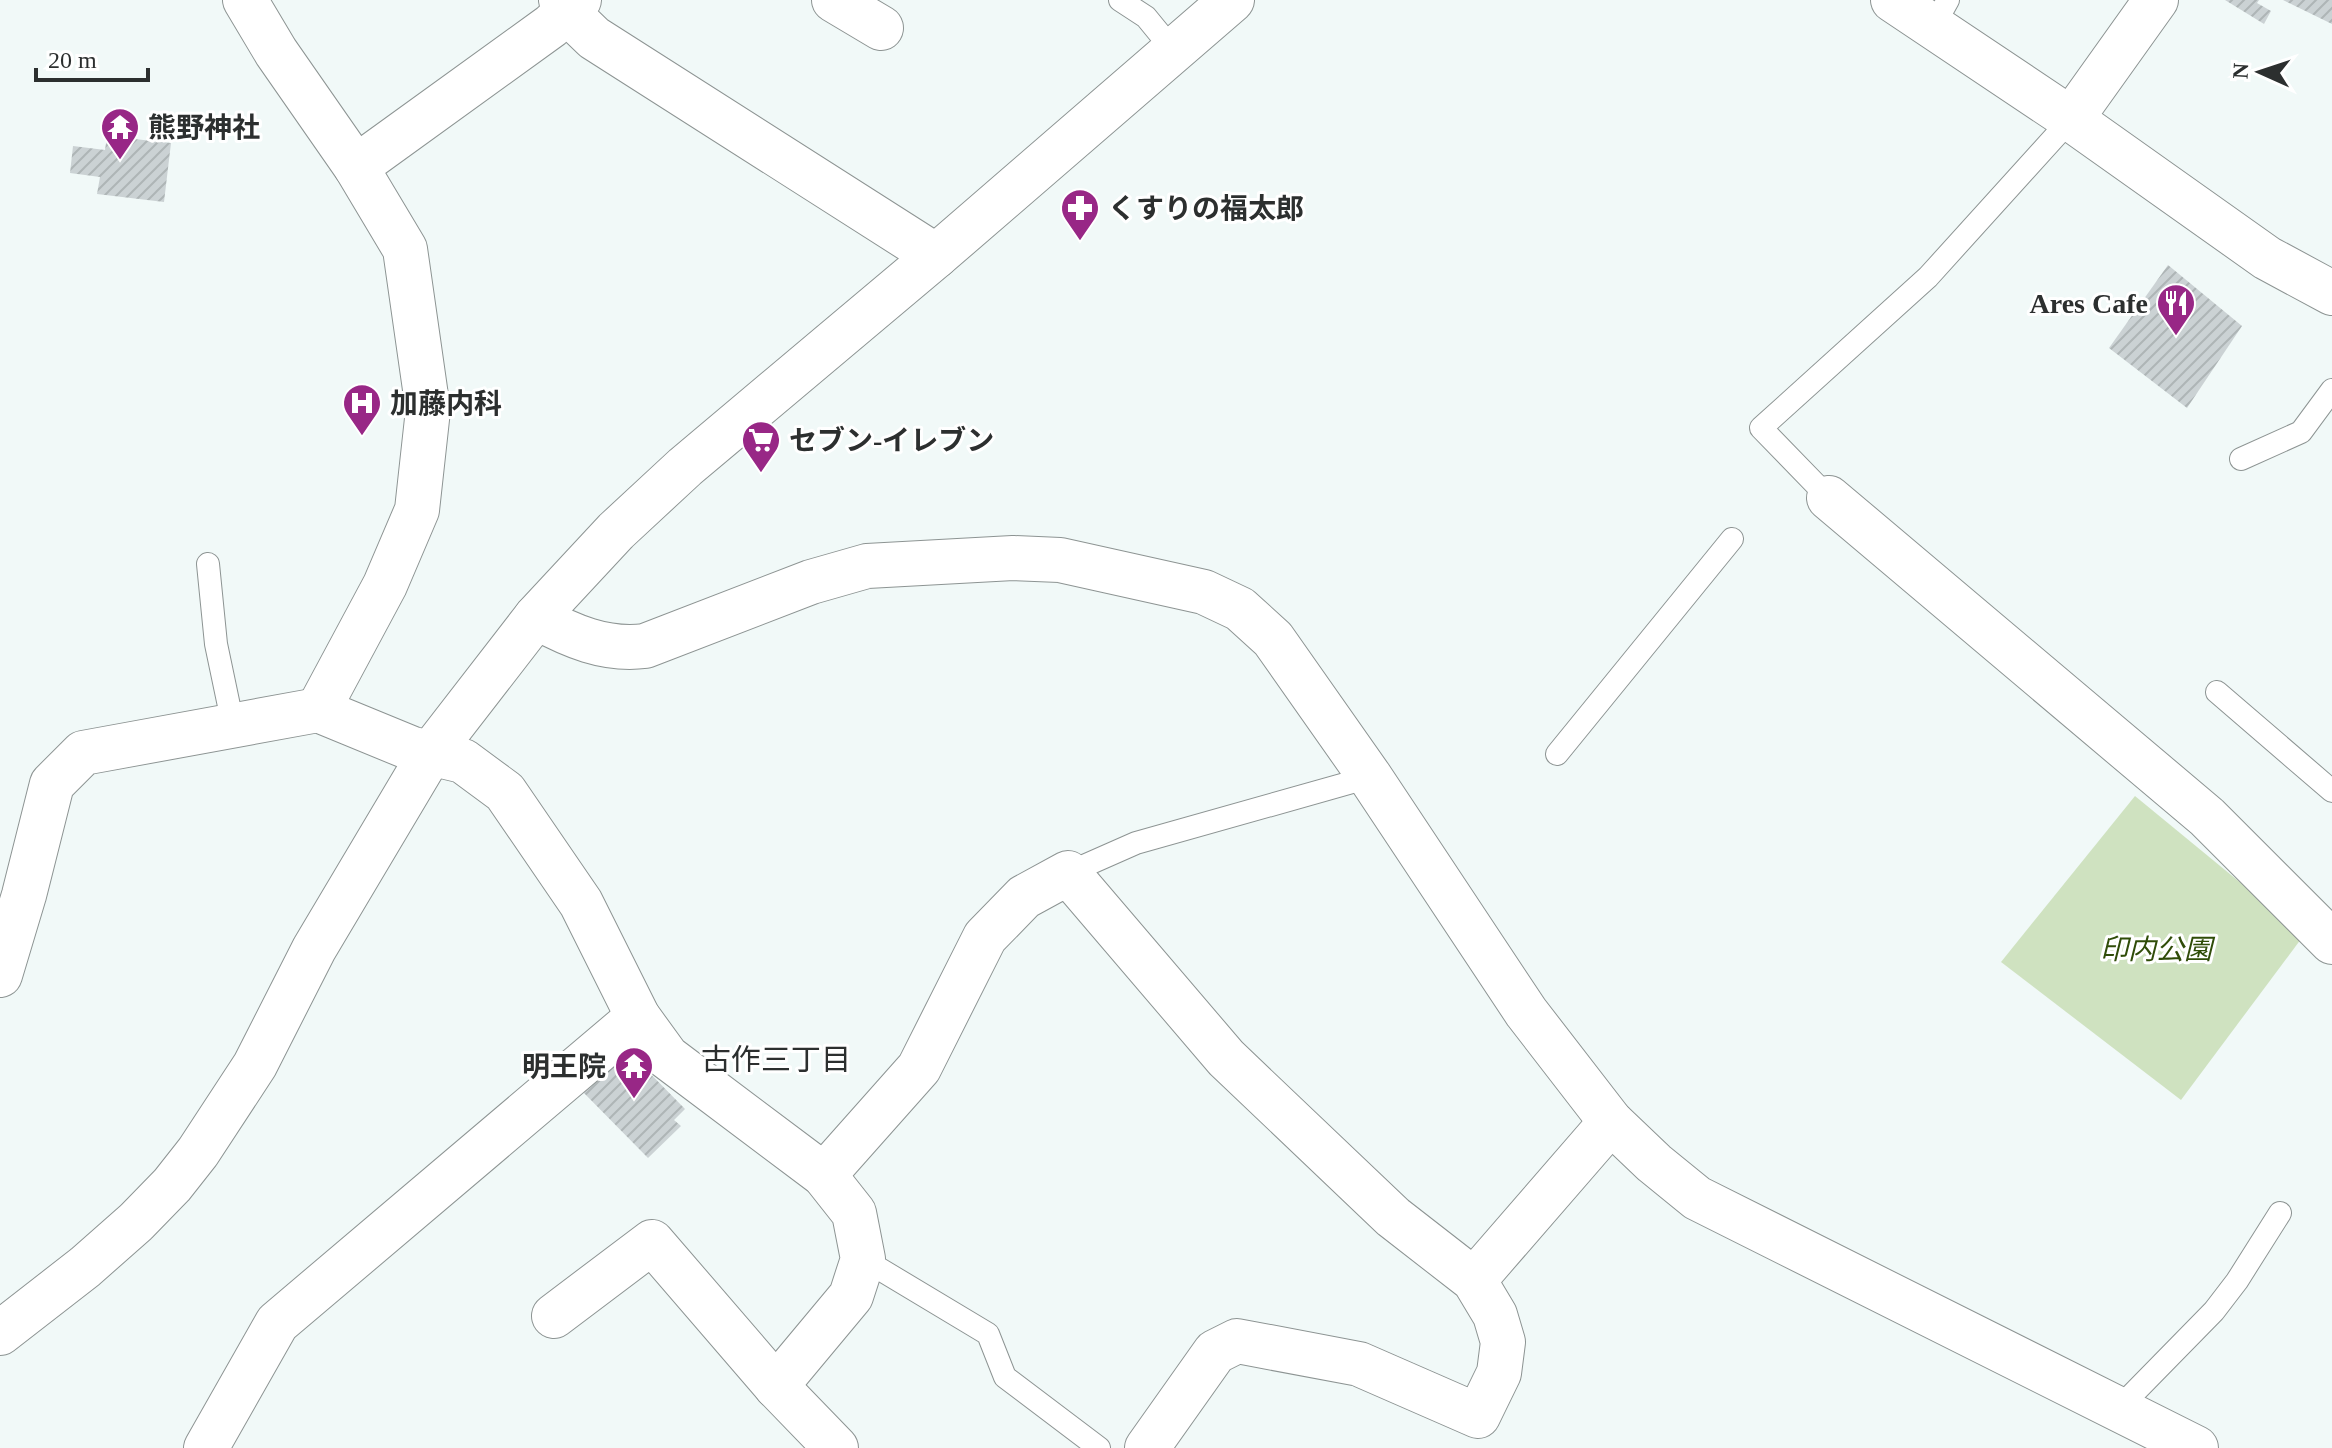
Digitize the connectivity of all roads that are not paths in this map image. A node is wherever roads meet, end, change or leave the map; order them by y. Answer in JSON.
{"nodes":[{"id":1,"x":245,"y":0,"type":"edge"},
{"id":2,"x":834,"y":0,"type":"edge"},
{"id":3,"x":1120,"y":0,"type":"edge"},
{"id":4,"x":1232,"y":0,"type":"edge"},
{"id":5,"x":1893,"y":0,"type":"edge"},
{"id":6,"x":2156,"y":0,"type":"edge"},
{"id":7,"x":569,"y":4,"type":"edge"},
{"id":8,"x":1941,"y":13,"type":"edge"},
{"id":9,"x":881,"y":28,"type":"dead end"},
{"id":10,"x":1173,"y":50,"type":"junction"},
{"id":11,"x":2071,"y":119,"type":"junction"},
{"id":12,"x":356,"y":167,"type":"junction"},
{"id":13,"x":936,"y":256,"type":"junction"},
{"id":14,"x":2332,"y":293,"type":"edge"},
{"id":15,"x":2332,"y":390,"type":"edge"},
{"id":16,"x":2241,"y":459,"type":"dead end"},
{"id":17,"x":1829,"y":498,"type":"joint"},
{"id":18,"x":1732,"y":539,"type":"dead end"},
{"id":19,"x":208,"y":564,"type":"dead end"},
{"id":20,"x":536,"y":617,"type":"junction"},
{"id":21,"x":2217,"y":692,"type":"dead end"},
{"id":22,"x":318,"y":710,"type":"junction"},
{"id":23,"x":233,"y":725,"type":"junction"},
{"id":24,"x":430,"y":754,"type":"junction"},
{"id":25,"x":1557,"y":754,"type":"dead end"},
{"id":26,"x":1370,"y":777,"type":"junction"},
{"id":27,"x":2332,"y":791,"type":"edge"},
{"id":28,"x":1068,"y":873,"type":"junction"},
{"id":29,"x":2332,"y":942,"type":"edge"},
{"id":30,"x":0,"y":975,"type":"edge"},
{"id":31,"x":638,"y":1017,"type":"junction"},
{"id":32,"x":1611,"y":1122,"type":"junction"},
{"id":33,"x":824,"y":1175,"type":"junction"},
{"id":34,"x":2280,"y":1213,"type":"dead end"},
{"id":35,"x":863,"y":1259,"type":"junction"},
{"id":36,"x":1474,"y":1280,"type":"junction"},
{"id":37,"x":554,"y":1316,"type":"dead end"},
{"id":38,"x":0,"y":1333,"type":"edge"},
{"id":39,"x":776,"y":1386,"type":"junction"},
{"id":40,"x":2117,"y":1410,"type":"junction"},
{"id":41,"x":206,"y":1448,"type":"edge"},
{"id":42,"x":836,"y":1448,"type":"edge"},
{"id":43,"x":1099,"y":1448,"type":"edge"},
{"id":44,"x":1147,"y":1448,"type":"edge"},
{"id":45,"x":2196,"y":1448,"type":"edge"}],
"edges":[{"from":1,"to":12,"type":"street"},
{"from":2,"to":9,"type":"street"},
{"from":3,"to":10,"type":"lane"},
{"from":4,"to":10,"type":"street"},
{"from":5,"to":8,"type":"street"},
{"from":6,"to":11,"type":"street"},
{"from":7,"to":12,"type":"street"},
{"from":7,"to":13,"type":"street"},
{"from":8,"to":11,"type":"street"},
{"from":10,"to":13,"type":"street"},
{"from":11,"to":14,"type":"street"},
{"from":11,"to":17,"type":"lane"},
{"from":12,"to":22,"type":"street"},
{"from":13,"to":20,"type":"street"},
{"from":15,"to":16,"type":"lane"},
{"from":17,"to":29,"type":"street"},
{"from":18,"to":25,"type":"lane"},
{"from":19,"to":23,"type":"lane"},
{"from":20,"to":24,"type":"street"},
{"from":20,"to":26,"type":"street"},
{"from":21,"to":27,"type":"lane"},
{"from":22,"to":23,"type":"street"},
{"from":22,"to":24,"type":"street"},
{"from":23,"to":30,"type":"street"},
{"from":24,"to":31,"type":"street"},
{"from":24,"to":38,"type":"street"},
{"from":26,"to":28,"type":"lane"},
{"from":26,"to":32,"type":"street"},
{"from":28,"to":33,"type":"street"},
{"from":28,"to":36,"type":"street"},
{"from":31,"to":33,"type":"street"},
{"from":31,"to":41,"type":"street"},
{"from":32,"to":36,"type":"street"},
{"from":32,"to":40,"type":"street"},
{"from":33,"to":35,"type":"street"},
{"from":34,"to":40,"type":"lane"},
{"from":35,"to":39,"type":"street"},
{"from":35,"to":43,"type":"lane"},
{"from":36,"to":44,"type":"street"},
{"from":37,"to":39,"type":"street"},
{"from":39,"to":42,"type":"street"},
{"from":40,"to":45,"type":"street"}]}
